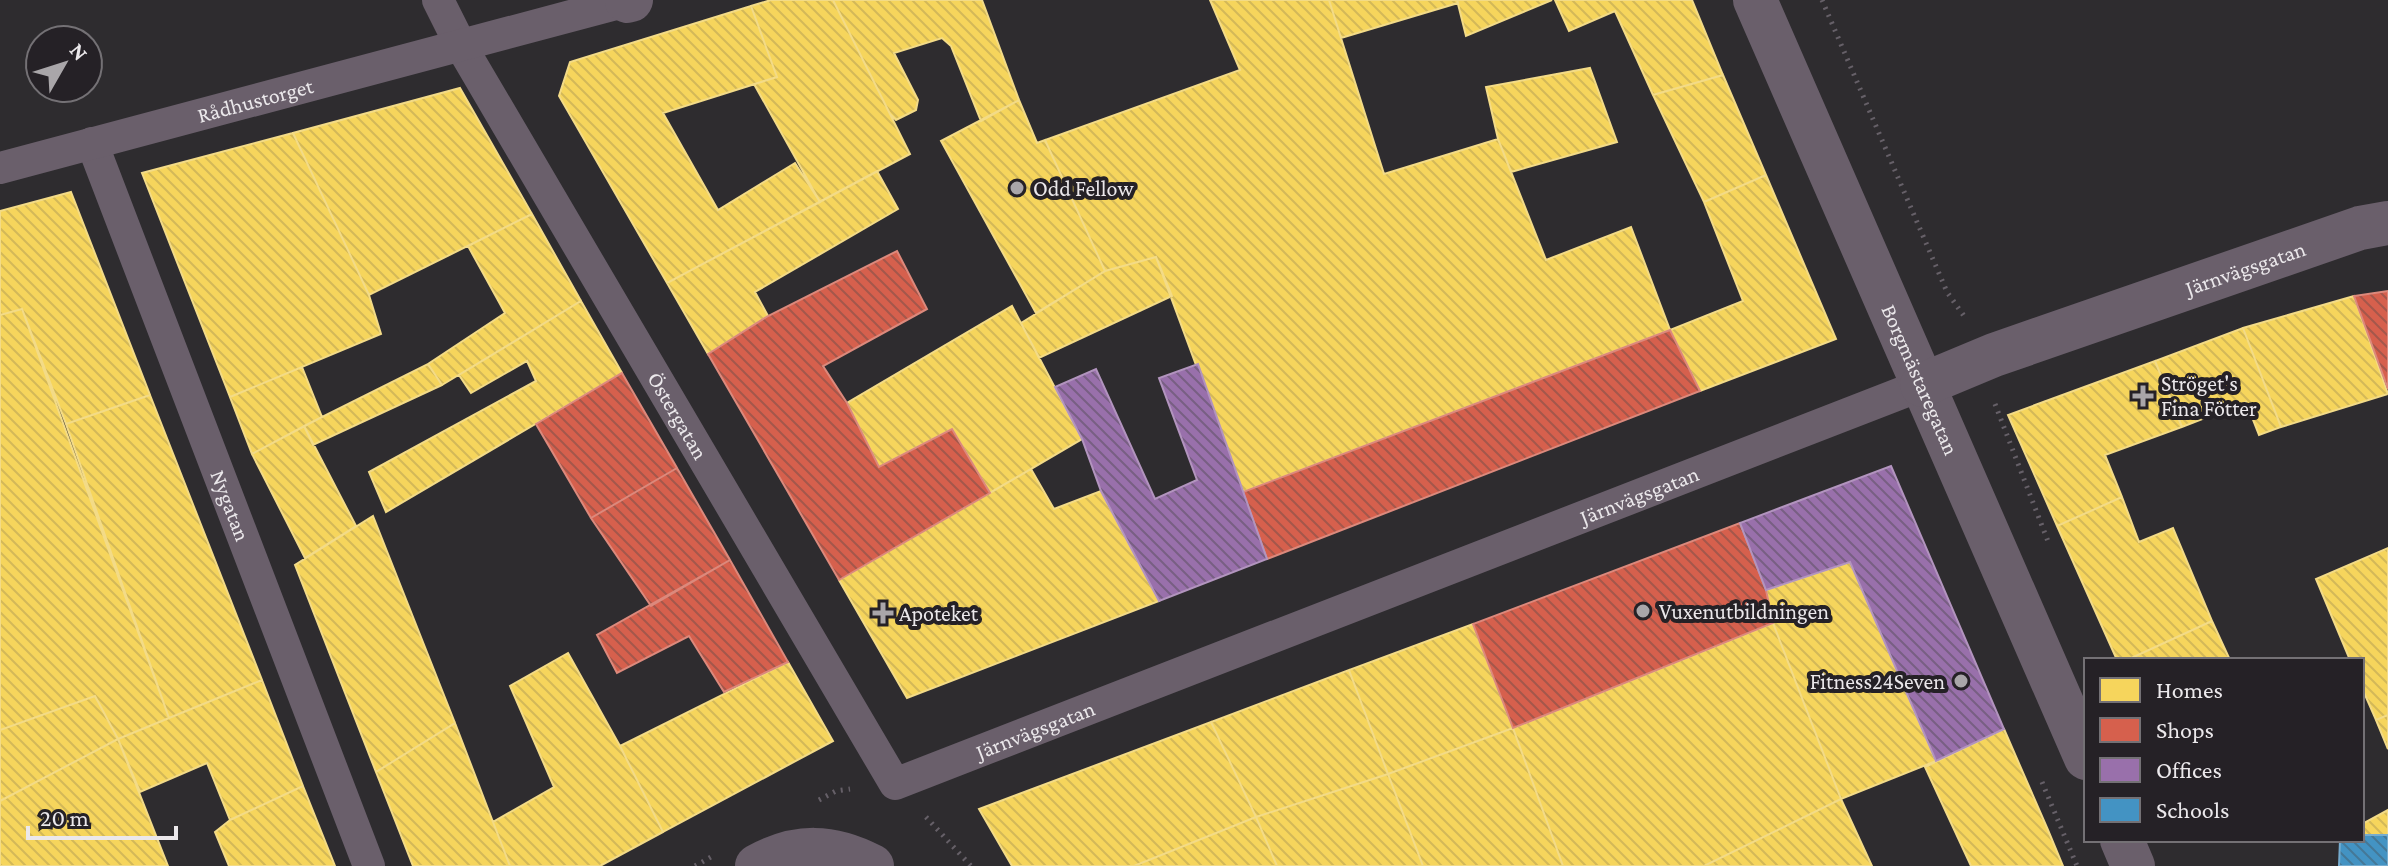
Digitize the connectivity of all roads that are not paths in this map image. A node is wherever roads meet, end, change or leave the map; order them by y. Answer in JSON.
{"nodes":[{"id":1,"x":438,"y":0,"type":"edge"},
{"id":2,"x":1755,"y":0,"type":"edge"},
{"id":3,"x":629,"y":1,"type":"edge"},
{"id":4,"x":461,"y":46,"type":"junction"},
{"id":5,"x":92,"y":143,"type":"junction"},
{"id":6,"x":0,"y":168,"type":"edge"},
{"id":7,"x":2388,"y":223,"type":"edge"},
{"id":8,"x":1922,"y":385,"type":"junction"},
{"id":9,"x":2084,"y":753,"type":"edge"},
{"id":10,"x":895,"y":784,"type":"joint"},
{"id":11,"x":2123,"y":842,"type":"edge"},
{"id":12,"x":862,"y":861,"type":"edge"},
{"id":13,"x":369,"y":866,"type":"edge"},
{"id":14,"x":757,"y":866,"type":"edge"},
{"id":15,"x":2133,"y":866,"type":"edge"}],
"edges":[{"from":1,"to":4,"type":"street"},
{"from":2,"to":8,"type":"street","name":"Borgmästaregatan"},
{"from":3,"to":4,"type":"street","name":"Rådhustorget"},
{"from":4,"to":5,"type":"street","name":"Rådhustorget"},
{"from":4,"to":10,"type":"street","name":"Östergatan"},
{"from":5,"to":6,"type":"street","name":"Rådhustorget"},
{"from":5,"to":13,"type":"street","name":"Nygatan"},
{"from":7,"to":8,"type":"street","name":"Järnvägsgatan"},
{"from":8,"to":9,"type":"street","name":"Borgmästaregatan"},
{"from":8,"to":10,"type":"street","name":"Järnvägsgatan"},
{"from":11,"to":15,"type":"street"},
{"from":12,"to":14,"type":"street"}]}
